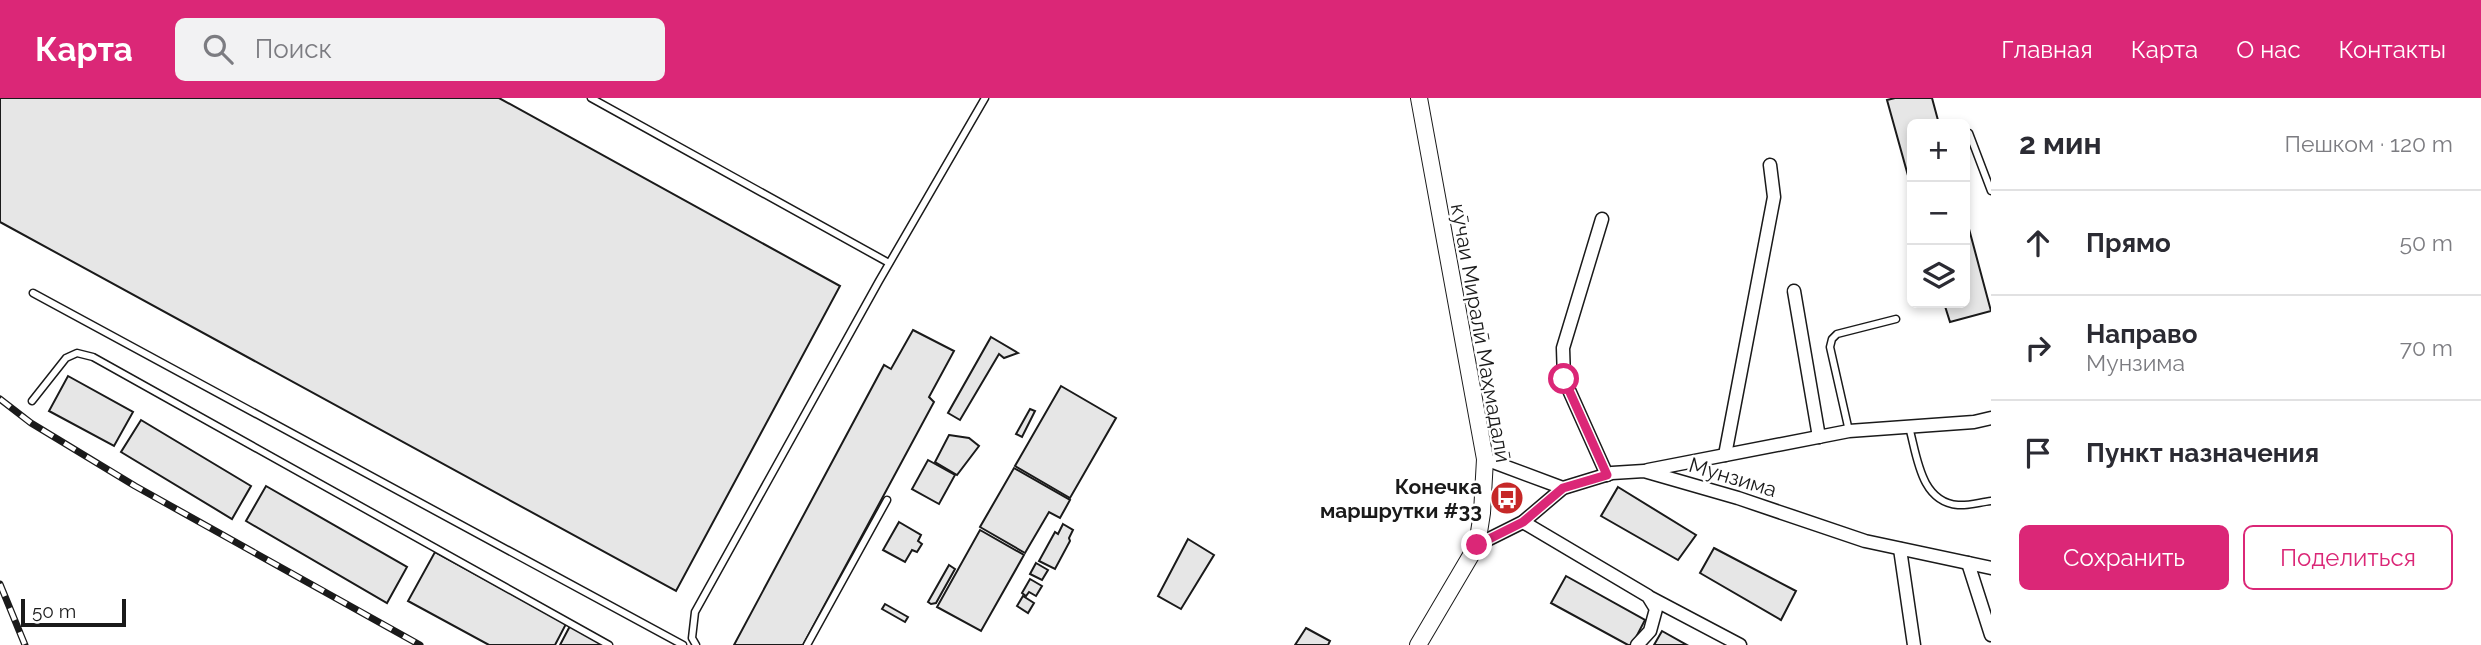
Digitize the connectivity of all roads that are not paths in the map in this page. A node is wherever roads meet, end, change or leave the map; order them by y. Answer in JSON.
{"nodes":[{"id":1,"x":591,"y":98,"type":"edge"},
{"id":2,"x":985,"y":98,"type":"edge"},
{"id":3,"x":1419,"y":98,"type":"edge"},
{"id":4,"x":1970,"y":136,"type":"edge"},
{"id":5,"x":1770,"y":165,"type":"dead end"},
{"id":6,"x":1991,"y":191,"type":"edge"},
{"id":7,"x":1602,"y":219,"type":"dead end"},
{"id":8,"x":889,"y":263,"type":"junction"},
{"id":9,"x":1794,"y":291,"type":"dead end"},
{"id":10,"x":33,"y":293,"type":"dead end"},
{"id":11,"x":1896,"y":319,"type":"dead end"},
{"id":12,"x":32,"y":401,"type":"dead end"},
{"id":13,"x":1991,"y":418,"type":"edge"},
{"id":14,"x":1909,"y":427,"type":"junction"},
{"id":15,"x":1849,"y":431,"type":"junction"},
{"id":16,"x":1819,"y":437,"type":"junction"},
{"id":17,"x":1725,"y":455,"type":"junction"},
{"id":18,"x":1485,"y":459,"type":"junction"},
{"id":19,"x":1644,"y":471,"type":"junction"},
{"id":20,"x":1607,"y":475,"type":"junction"},
{"id":21,"x":1563,"y":488,"type":"junction"},
{"id":22,"x":887,"y":500,"type":"dead end"},
{"id":23,"x":1991,"y":501,"type":"edge"},
{"id":24,"x":1523,"y":522,"type":"junction"},
{"id":25,"x":1477,"y":545,"type":"junction"},
{"id":26,"x":1900,"y":549,"type":"junction"},
{"id":27,"x":1968,"y":564,"type":"junction"},
{"id":28,"x":1991,"y":568,"type":"edge"},
{"id":29,"x":1648,"y":596,"type":"junction"},
{"id":30,"x":1991,"y":635,"type":"edge"},
{"id":31,"x":609,"y":645,"type":"edge"},
{"id":32,"x":683,"y":645,"type":"edge"},
{"id":33,"x":696,"y":645,"type":"edge"},
{"id":34,"x":807,"y":645,"type":"edge"},
{"id":35,"x":1418,"y":645,"type":"edge"},
{"id":36,"x":1637,"y":645,"type":"edge"},
{"id":37,"x":1740,"y":645,"type":"edge"},
{"id":38,"x":1914,"y":645,"type":"edge"}],
"edges":[{"from":1,"to":8,"type":"lane"},
{"from":2,"to":8,"type":"lane"},
{"from":3,"to":18,"type":"street","name":"кӯчаи Миралӣ Маҳмадалӣ"},
{"from":4,"to":6,"type":"lane"},
{"from":5,"to":17,"type":"street"},
{"from":7,"to":20,"type":"street"},
{"from":8,"to":33,"type":"lane"},
{"from":9,"to":16,"type":"street"},
{"from":10,"to":32,"type":"lane"},
{"from":11,"to":15,"type":"lane"},
{"from":12,"to":31,"type":"lane"},
{"from":13,"to":14,"type":"street"},
{"from":14,"to":15,"type":"street"},
{"from":14,"to":23,"type":"lane"},
{"from":15,"to":16,"type":"street"},
{"from":16,"to":17,"type":"street"},
{"from":17,"to":19,"type":"street"},
{"from":18,"to":21,"type":"street"},
{"from":18,"to":25,"type":"street","name":"кӯчаи Миралӣ Маҳмадалӣ"},
{"from":19,"to":20,"type":"street","name":"Мунзима"},
{"from":19,"to":26,"type":"street","name":"Мунзима"},
{"from":20,"to":21,"type":"street","name":"Мунзима"},
{"from":21,"to":24,"type":"street","name":"Мунзима"},
{"from":22,"to":34,"type":"lane"},
{"from":24,"to":25,"type":"street","name":"Мунзима"},
{"from":24,"to":29,"type":"street"},
{"from":25,"to":35,"type":"street","name":"кӯчаи Миралӣ Маҳмадалӣ"},
{"from":26,"to":27,"type":"street","name":"Мунзима"},
{"from":26,"to":38,"type":"street"},
{"from":27,"to":28,"type":"street","name":"Мунзима"},
{"from":27,"to":30,"type":"street"},
{"from":29,"to":36,"type":"street"},
{"from":29,"to":37,"type":"street"}]}
